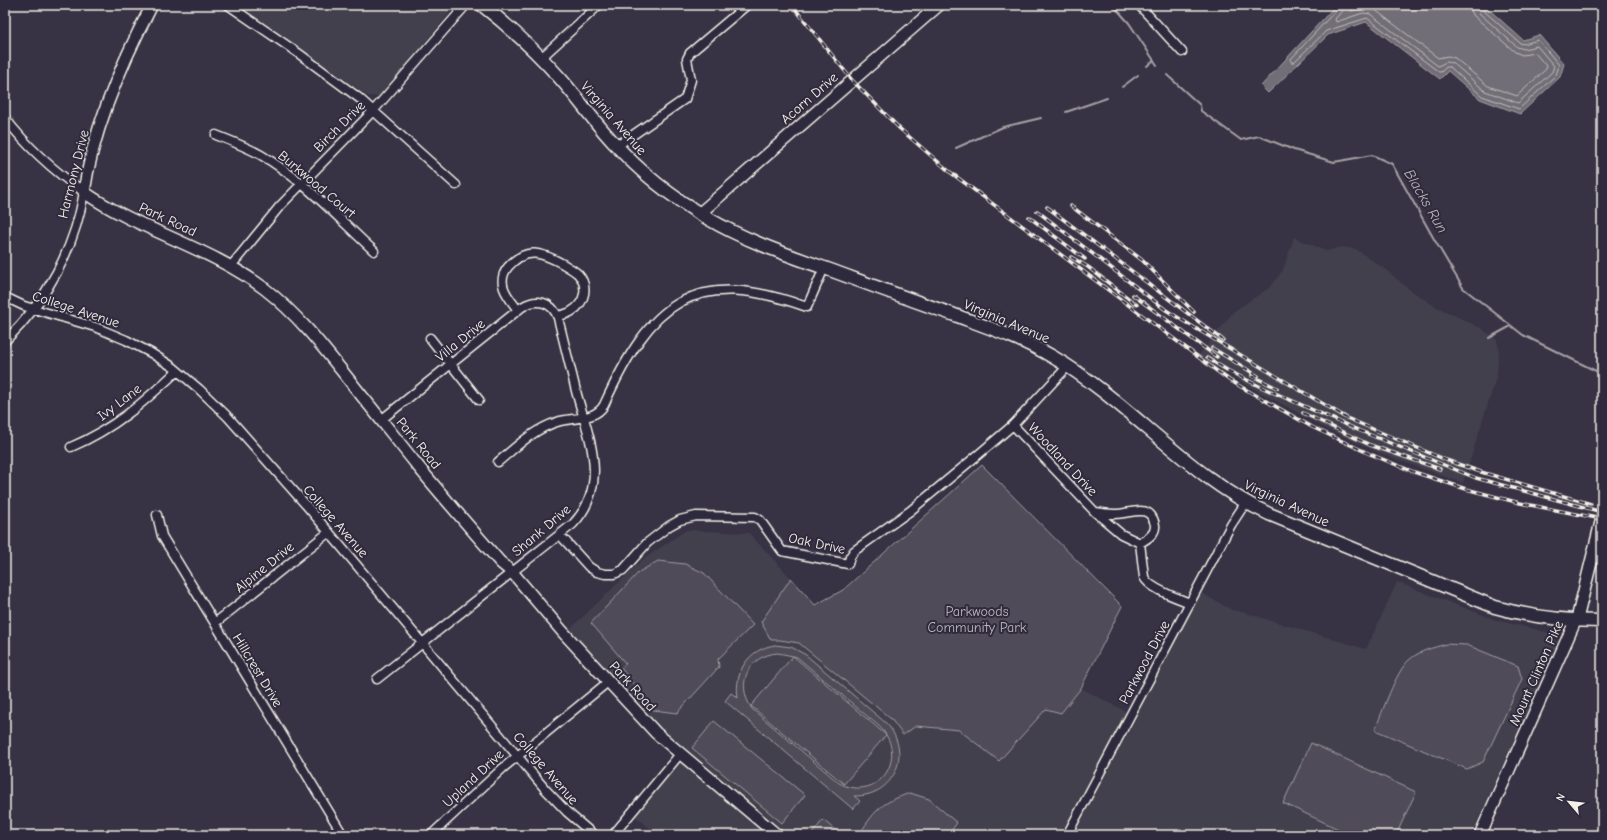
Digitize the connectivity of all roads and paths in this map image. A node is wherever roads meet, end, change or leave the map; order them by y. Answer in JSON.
{"nodes":[{"id":1,"x":152,"y":5,"type":"edge"},
{"id":2,"x":228,"y":5,"type":"edge"},
{"id":3,"x":466,"y":5,"type":"edge"},
{"id":4,"x":482,"y":5,"type":"edge"},
{"id":5,"x":599,"y":5,"type":"edge"},
{"id":6,"x":747,"y":5,"type":"edge"},
{"id":7,"x":939,"y":5,"type":"edge"},
{"id":8,"x":1139,"y":5,"type":"edge"},
{"id":9,"x":1182,"y":52,"type":"dead end"},
{"id":10,"x":541,"y":58,"type":"junction"},
{"id":11,"x":374,"y":111,"type":"junction"},
{"id":12,"x":5,"y":118,"type":"edge"},
{"id":13,"x":216,"y":135,"type":"dead end"},
{"id":14,"x":617,"y":146,"type":"junction"},
{"id":15,"x":301,"y":184,"type":"junction"},
{"id":16,"x":456,"y":185,"type":"dead end"},
{"id":17,"x":84,"y":192,"type":"junction"},
{"id":18,"x":699,"y":214,"type":"junction"},
{"id":19,"x":374,"y":251,"type":"dead end"},
{"id":20,"x":231,"y":266,"type":"junction"},
{"id":21,"x":824,"y":268,"type":"junction"},
{"id":22,"x":5,"y":297,"type":"edge"},
{"id":23,"x":33,"y":308,"type":"junction"},
{"id":24,"x":518,"y":310,"type":"junction"},
{"id":25,"x":558,"y":316,"type":"junction"},
{"id":26,"x":430,"y":338,"type":"dead end"},
{"id":27,"x":5,"y":341,"type":"edge"},
{"id":28,"x":451,"y":365,"type":"junction"},
{"id":29,"x":1068,"y":366,"type":"junction"},
{"id":30,"x":177,"y":370,"type":"junction"},
{"id":31,"x":478,"y":400,"type":"dead end"},
{"id":32,"x":584,"y":417,"type":"junction"},
{"id":33,"x":381,"y":420,"type":"junction"},
{"id":34,"x":1013,"y":425,"type":"junction"},
{"id":35,"x":71,"y":448,"type":"dead end"},
{"id":36,"x":498,"y":462,"type":"dead end"},
{"id":37,"x":1246,"y":502,"type":"junction"},
{"id":38,"x":1095,"y":512,"type":"junction"},
{"id":39,"x":157,"y":515,"type":"dead end"},
{"id":40,"x":1602,"y":518,"type":"edge"},
{"id":41,"x":329,"y":532,"type":"junction"},
{"id":42,"x":560,"y":534,"type":"junction"},
{"id":43,"x":1140,"y":543,"type":"junction"},
{"id":44,"x":512,"y":572,"type":"junction"},
{"id":45,"x":1190,"y":603,"type":"junction"},
{"id":46,"x":1576,"y":620,"type":"junction"},
{"id":47,"x":1602,"y":620,"type":"edge"},
{"id":48,"x":215,"y":623,"type":"junction"},
{"id":49,"x":423,"y":643,"type":"junction"},
{"id":50,"x":377,"y":679,"type":"dead end"},
{"id":51,"x":608,"y":682,"type":"junction"},
{"id":52,"x":680,"y":754,"type":"junction"},
{"id":53,"x":518,"y":755,"type":"junction"},
{"id":54,"x":343,"y":835,"type":"edge"},
{"id":55,"x":431,"y":835,"type":"edge"},
{"id":56,"x":594,"y":835,"type":"edge"},
{"id":57,"x":613,"y":835,"type":"edge"},
{"id":58,"x":777,"y":835,"type":"edge"},
{"id":59,"x":1067,"y":835,"type":"edge"},
{"id":60,"x":1480,"y":835,"type":"edge"}],
"edges":[{"from":1,"to":17,"type":"street","name":"Harmony Drive"},
{"from":2,"to":11,"type":"street"},
{"from":3,"to":11,"type":"street","name":"Birch Drive"},
{"from":4,"to":10,"type":"main road","name":"Virginia Avenue"},
{"from":5,"to":10,"type":"street"},
{"from":6,"to":14,"type":"street"},
{"from":7,"to":18,"type":"street","name":"Acorn Drive"},
{"from":8,"to":9,"type":"street"},
{"from":10,"to":14,"type":"main road","name":"Virginia Avenue"},
{"from":11,"to":15,"type":"street","name":"Birch Drive"},
{"from":11,"to":16,"type":"street"},
{"from":12,"to":17,"type":"street","name":"Park Road"},
{"from":13,"to":15,"type":"street","name":"Burkwood Court"},
{"from":14,"to":18,"type":"main road","name":"Virginia Avenue"},
{"from":15,"to":19,"type":"street","name":"Burkwood Court"},
{"from":15,"to":20,"type":"street","name":"Birch Drive"},
{"from":17,"to":20,"type":"street","name":"Park Road"},
{"from":17,"to":23,"type":"street","name":"Harmony Drive"},
{"from":18,"to":21,"type":"main road","name":"Virginia Avenue"},
{"from":20,"to":33,"type":"street","name":"Park Road"},
{"from":21,"to":29,"type":"main road","name":"Virginia Avenue"},
{"from":21,"to":32,"type":"street"},
{"from":22,"to":23,"type":"street","name":"College Avenue"},
{"from":23,"to":27,"type":"street","name":"Harmony Drive"},
{"from":23,"to":30,"type":"street","name":"College Avenue"},
{"from":24,"to":25,"type":"street","name":"Villa Drive"},
{"from":24,"to":25,"type":"street"},
{"from":24,"to":28,"type":"street","name":"Villa Drive"},
{"from":25,"to":32,"type":"street","name":"Shank Drive"},
{"from":26,"to":28,"type":"street"},
{"from":28,"to":31,"type":"street"},
{"from":28,"to":33,"type":"street","name":"Villa Drive"},
{"from":29,"to":34,"type":"street","name":"Oak Drive"},
{"from":29,"to":37,"type":"main road","name":"Virginia Avenue"},
{"from":30,"to":35,"type":"street","name":"Ivy Lane"},
{"from":30,"to":41,"type":"street","name":"College Avenue"},
{"from":32,"to":36,"type":"street"},
{"from":32,"to":42,"type":"street","name":"Shank Drive"},
{"from":33,"to":44,"type":"street","name":"Park Road"},
{"from":34,"to":38,"type":"street","name":"Woodland Drive"},
{"from":34,"to":42,"type":"street","name":"Oak Drive"},
{"from":37,"to":45,"type":"street","name":"Parkwood Drive"},
{"from":37,"to":46,"type":"main road","name":"Virginia Avenue"},
{"from":38,"to":43,"type":"street","name":"Woodland Drive"},
{"from":38,"to":43,"type":"street","name":"Woodland Drive"},
{"from":39,"to":48,"type":"street","name":"Hillcrest Drive"},
{"from":40,"to":46,"type":"street","name":"Mount Clinton Pike"},
{"from":41,"to":48,"type":"street","name":"Alpine Drive"},
{"from":41,"to":49,"type":"street","name":"College Avenue"},
{"from":42,"to":44,"type":"street","name":"Shank Drive"},
{"from":43,"to":45,"type":"street"},
{"from":44,"to":49,"type":"street","name":"Shank Drive"},
{"from":44,"to":51,"type":"street","name":"Park Road"},
{"from":45,"to":59,"type":"street","name":"Parkwood Drive"},
{"from":46,"to":47,"type":"main road","name":"Virginia Avenue"},
{"from":46,"to":60,"type":"street","name":"Mount Clinton Pike"},
{"from":48,"to":54,"type":"street","name":"Hillcrest Drive"},
{"from":49,"to":50,"type":"street","name":"Shank Drive"},
{"from":49,"to":53,"type":"street","name":"College Avenue"},
{"from":51,"to":52,"type":"street","name":"Park Road"},
{"from":51,"to":53,"type":"street","name":"Upland Drive"},
{"from":52,"to":57,"type":"street"},
{"from":52,"to":58,"type":"street","name":"Park Road"},
{"from":53,"to":55,"type":"street","name":"Upland Drive"},
{"from":53,"to":56,"type":"street","name":"College Avenue"}]}
